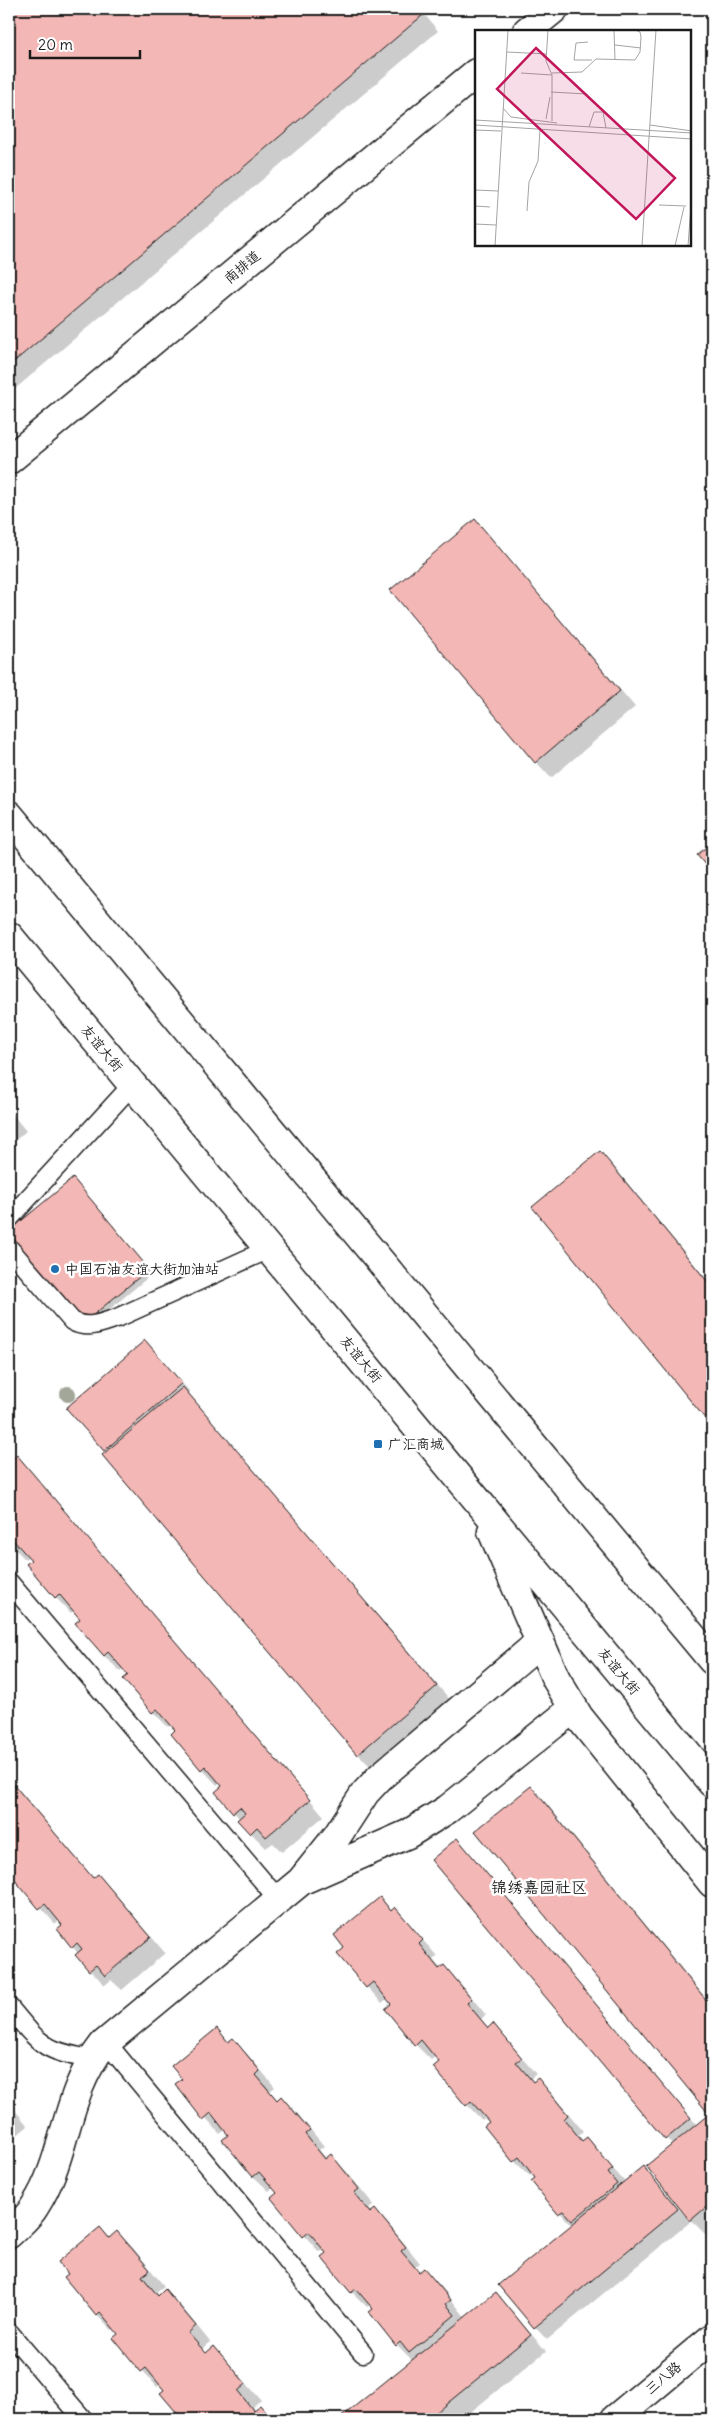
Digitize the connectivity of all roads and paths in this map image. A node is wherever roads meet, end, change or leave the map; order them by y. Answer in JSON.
{"nodes":[{"id":1,"x":554,"y":9,"type":"edge"},
{"id":2,"x":528,"y":30,"type":"edge"},
{"id":3,"x":475,"y":74,"type":"edge"},
{"id":4,"x":9,"y":460,"type":"edge"},
{"id":5,"x":9,"y":815,"type":"edge"},
{"id":6,"x":9,"y":936,"type":"edge"},
{"id":7,"x":132,"y":1084,"type":"junction"},
{"id":8,"x":9,"y":1219,"type":"edge"},
{"id":9,"x":9,"y":1248,"type":"edge"},
{"id":10,"x":269,"y":1249,"type":"junction"},
{"id":11,"x":479,"y":1502,"type":"junction"},
{"id":12,"x":9,"y":1582,"type":"edge"},
{"id":13,"x":540,"y":1642,"type":"junction"},
{"id":14,"x":712,"y":1660,"type":"edge"},
{"id":15,"x":574,"y":1708,"type":"junction"},
{"id":16,"x":712,"y":1783,"type":"edge"},
{"id":17,"x":301,"y":1881,"type":"junction"},
{"id":18,"x":712,"y":1882,"type":"edge"},
{"id":19,"x":278,"y":1899,"type":"junction"},
{"id":20,"x":9,"y":2007,"type":"edge"},
{"id":21,"x":99,"y":2051,"type":"junction"},
{"id":22,"x":9,"y":2234,"type":"edge"},
{"id":23,"x":9,"y":2332,"type":"edge"},
{"id":24,"x":712,"y":2338,"type":"edge"},
{"id":25,"x":363,"y":2353,"type":"dead end"},
{"id":26,"x":83,"y":2419,"type":"edge"},
{"id":27,"x":615,"y":2419,"type":"edge"}],
"edges":[{"from":1,"to":2,"type":"main road"},
{"from":3,"to":4,"type":"main road","name":"南排道"},
{"from":5,"to":14,"type":"main road"},
{"from":6,"to":7,"type":"main road","name":"友谊大街"},
{"from":7,"to":8,"type":"lane"},
{"from":7,"to":10,"type":"main road","name":"友谊大街"},
{"from":9,"to":10,"type":"lane"},
{"from":10,"to":11,"type":"main road","name":"友谊大街"},
{"from":11,"to":13,"type":"main road"},
{"from":11,"to":16,"type":"main road","name":"友谊大街"},
{"from":12,"to":19,"type":"lane"},
{"from":13,"to":15,"type":"main road"},
{"from":13,"to":17,"type":"main road"},
{"from":15,"to":17,"type":"main road"},
{"from":15,"to":18,"type":"main road"},
{"from":17,"to":19,"type":"main road"},
{"from":19,"to":21,"type":"main road"},
{"from":20,"to":21,"type":"lane"},
{"from":21,"to":22,"type":"main road"},
{"from":21,"to":25,"type":"lane"},
{"from":23,"to":26,"type":"lane"},
{"from":24,"to":27,"type":"main road","name":"三八路"}]}
